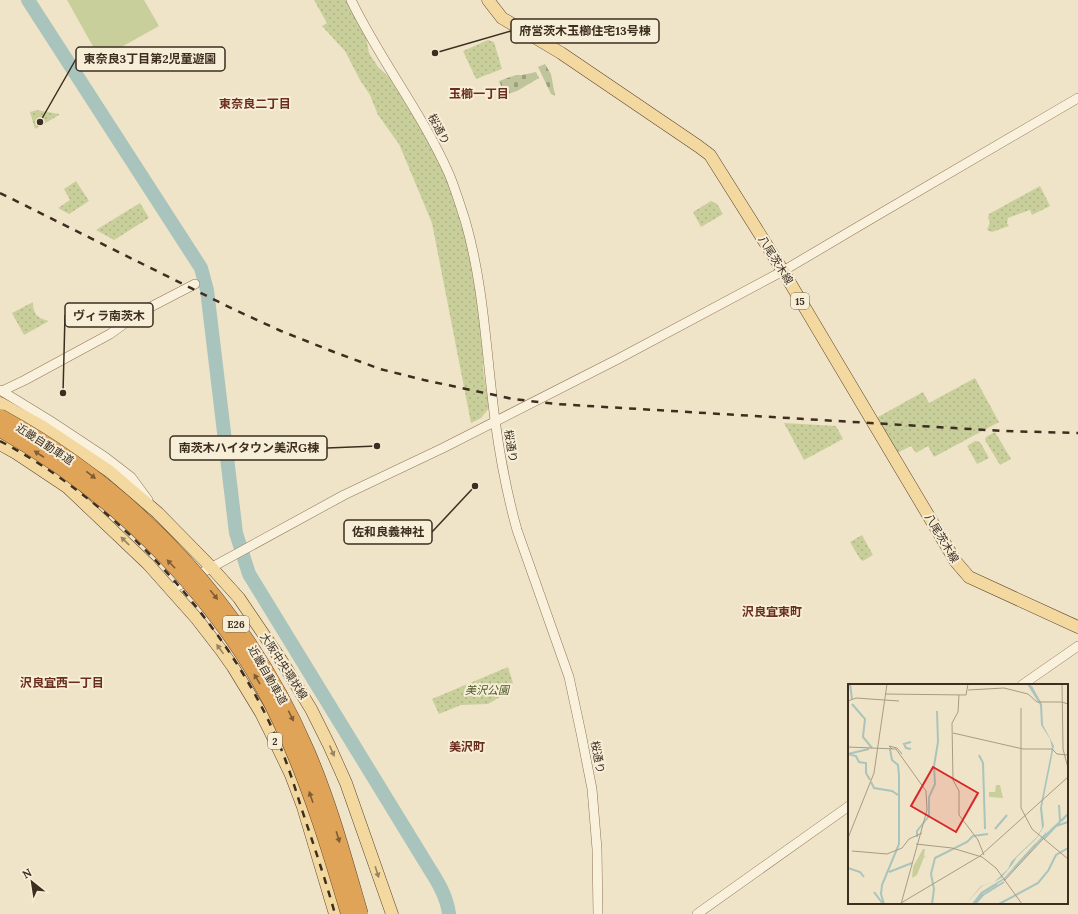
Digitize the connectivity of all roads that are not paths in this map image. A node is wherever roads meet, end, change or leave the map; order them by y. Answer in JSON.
{"nodes":[{"id":1,"x":351,"y":0,"type":"edge"},
{"id":2,"x":488,"y":0,"type":"edge"},
{"id":3,"x":1078,"y":98,"type":"edge"},
{"id":4,"x":783,"y":271,"type":"junction"},
{"id":5,"x":195,"y":284,"type":"dead end"},
{"id":6,"x":1,"y":395,"type":"edge"},
{"id":7,"x":0,"y":416,"type":"edge"},
{"id":8,"x":495,"y":421,"type":"junction"},
{"id":9,"x":0,"y":430,"type":"edge"},
{"id":10,"x":0,"y":444,"type":"edge"},
{"id":11,"x":158,"y":513,"type":"junction"},
{"id":12,"x":211,"y":567,"type":"junction"},
{"id":13,"x":172,"y":589,"type":"junction"},
{"id":14,"x":1078,"y":627,"type":"edge"},
{"id":15,"x":1078,"y":646,"type":"edge"},
{"id":16,"x":1023,"y":684,"type":"edge"},
{"id":17,"x":848,"y":807,"type":"edge"},
{"id":18,"x":334,"y":914,"type":"edge"},
{"id":19,"x":348,"y":914,"type":"edge"},
{"id":20,"x":361,"y":914,"type":"edge"},
{"id":21,"x":392,"y":914,"type":"edge"},
{"id":22,"x":598,"y":914,"type":"edge"},
{"id":23,"x":697,"y":914,"type":"edge"}],
"edges":[{"from":1,"to":8,"type":"street","name":"桜通り"},
{"from":2,"to":4,"type":"main road","name":"八尾茨木線","number":"15"},
{"from":3,"to":4,"type":"street"},
{"from":4,"to":8,"type":"street"},
{"from":4,"to":14,"type":"main road","name":"八尾茨木線","number":"15"},
{"from":5,"to":6,"type":"street"},
{"from":6,"to":11,"type":"main road","name":"大阪中央環状線"},
{"from":6,"to":11,"type":"street"},
{"from":7,"to":20,"type":"highway","name":"近畿自動車道","number":"E26","one_way":true,"bridge":true},
{"from":8,"to":12,"type":"street"},
{"from":8,"to":22,"type":"street","name":"桜通り"},
{"from":19,"to":9,"type":"highway","name":"近畿自動車道","number":"E26","one_way":true,"bridge":true},
{"from":13,"to":10,"type":"main road","number":"2","one_way":true},
{"from":11,"to":12,"type":"main road","name":"大阪中央環状線"},
{"from":12,"to":13,"type":"street"},
{"from":12,"to":21,"type":"main road","name":"大阪中央環状線","one_way":true},
{"from":18,"to":13,"type":"main road","number":"2","one_way":true},
{"from":15,"to":16,"type":"street"},
{"from":17,"to":23,"type":"street"}]}
